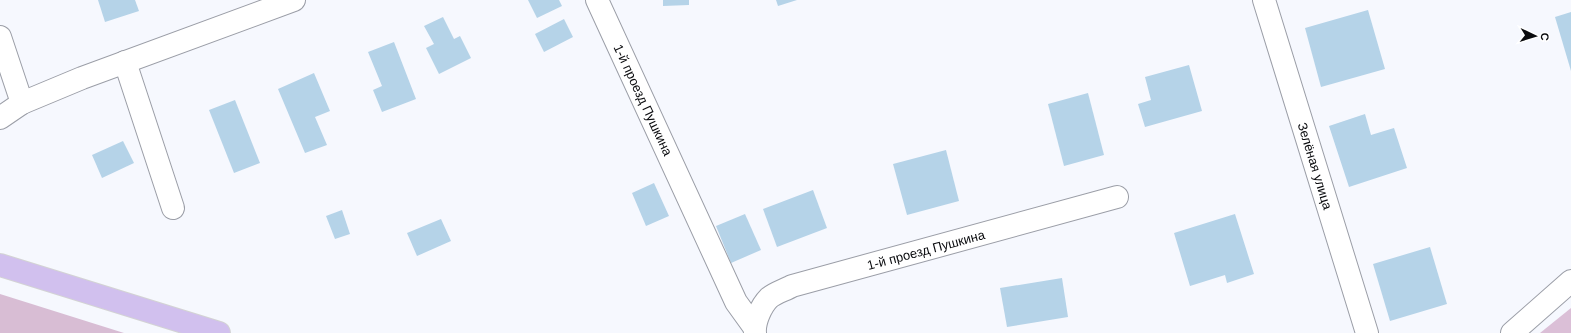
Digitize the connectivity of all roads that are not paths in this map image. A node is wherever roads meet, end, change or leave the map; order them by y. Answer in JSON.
{"nodes":[{"id":1,"x":294,"y":0,"type":"edge"},
{"id":2,"x":597,"y":0,"type":"edge"},
{"id":3,"x":1264,"y":0,"type":"edge"},
{"id":4,"x":0,"y":37,"type":"edge"},
{"id":5,"x":125,"y":62,"type":"junction"},
{"id":6,"x":22,"y":103,"type":"junction"},
{"id":7,"x":0,"y":118,"type":"edge"},
{"id":8,"x":1117,"y":197,"type":"dead end"},
{"id":9,"x":173,"y":208,"type":"dead end"},
{"id":10,"x":0,"y":265,"type":"edge"},
{"id":11,"x":1571,"y":281,"type":"edge"},
{"id":12,"x":755,"y":330,"type":"edge"},
{"id":13,"x":219,"y":333,"type":"edge"},
{"id":14,"x":1366,"y":333,"type":"edge"},
{"id":15,"x":1512,"y":333,"type":"edge"}],
"edges":[{"from":1,"to":5,"type":"street"},
{"from":2,"to":12,"type":"street","name":"1-й проезд Пушкина"},
{"from":3,"to":14,"type":"street","name":"Зелёная улица"},
{"from":4,"to":6,"type":"street"},
{"from":5,"to":6,"type":"street"},
{"from":5,"to":9,"type":"street"},
{"from":6,"to":7,"type":"street"},
{"from":8,"to":12,"type":"street","name":"1-й проезд Пушкина"},
{"from":10,"to":13,"type":"main road"},
{"from":11,"to":15,"type":"street"}]}
